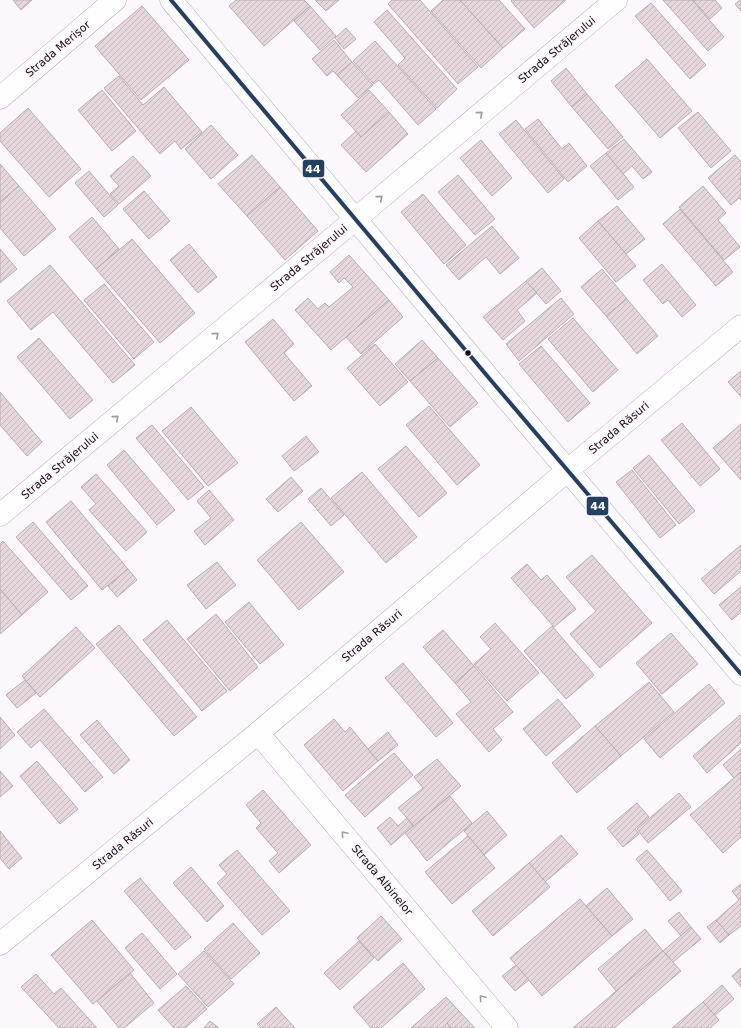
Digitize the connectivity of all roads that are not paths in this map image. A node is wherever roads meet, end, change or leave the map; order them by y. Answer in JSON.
{"nodes":[{"id":1,"x":115,"y":0,"type":"edge"},
{"id":2,"x":171,"y":0,"type":"edge"},
{"id":3,"x":616,"y":0,"type":"edge"},
{"id":4,"x":0,"y":98,"type":"edge"},
{"id":5,"x":355,"y":220,"type":"junction"},
{"id":6,"x":741,"y":326,"type":"edge"},
{"id":7,"x":568,"y":470,"type":"junction"},
{"id":8,"x":0,"y":515,"type":"edge"},
{"id":9,"x":741,"y":674,"type":"edge"},
{"id":10,"x":258,"y":733,"type":"junction"},
{"id":11,"x":0,"y":944,"type":"edge"},
{"id":12,"x":507,"y":1028,"type":"edge"}],
"edges":[{"from":1,"to":4,"type":"street","name":"Strada Merișor"},
{"from":2,"to":5,"type":"street"},
{"from":5,"to":3,"type":"street","name":"Strada Străjerului","one_way":true},
{"from":5,"to":7,"type":"street"},
{"from":8,"to":5,"type":"street","name":"Strada Străjerului","one_way":true},
{"from":6,"to":7,"type":"street","name":"Strada Răsuri"},
{"from":7,"to":9,"type":"street"},
{"from":7,"to":10,"type":"street","name":"Strada Răsuri"},
{"from":10,"to":11,"type":"street","name":"Strada Răsuri"},
{"from":12,"to":10,"type":"street","name":"Strada Albinelor","one_way":true}]}
